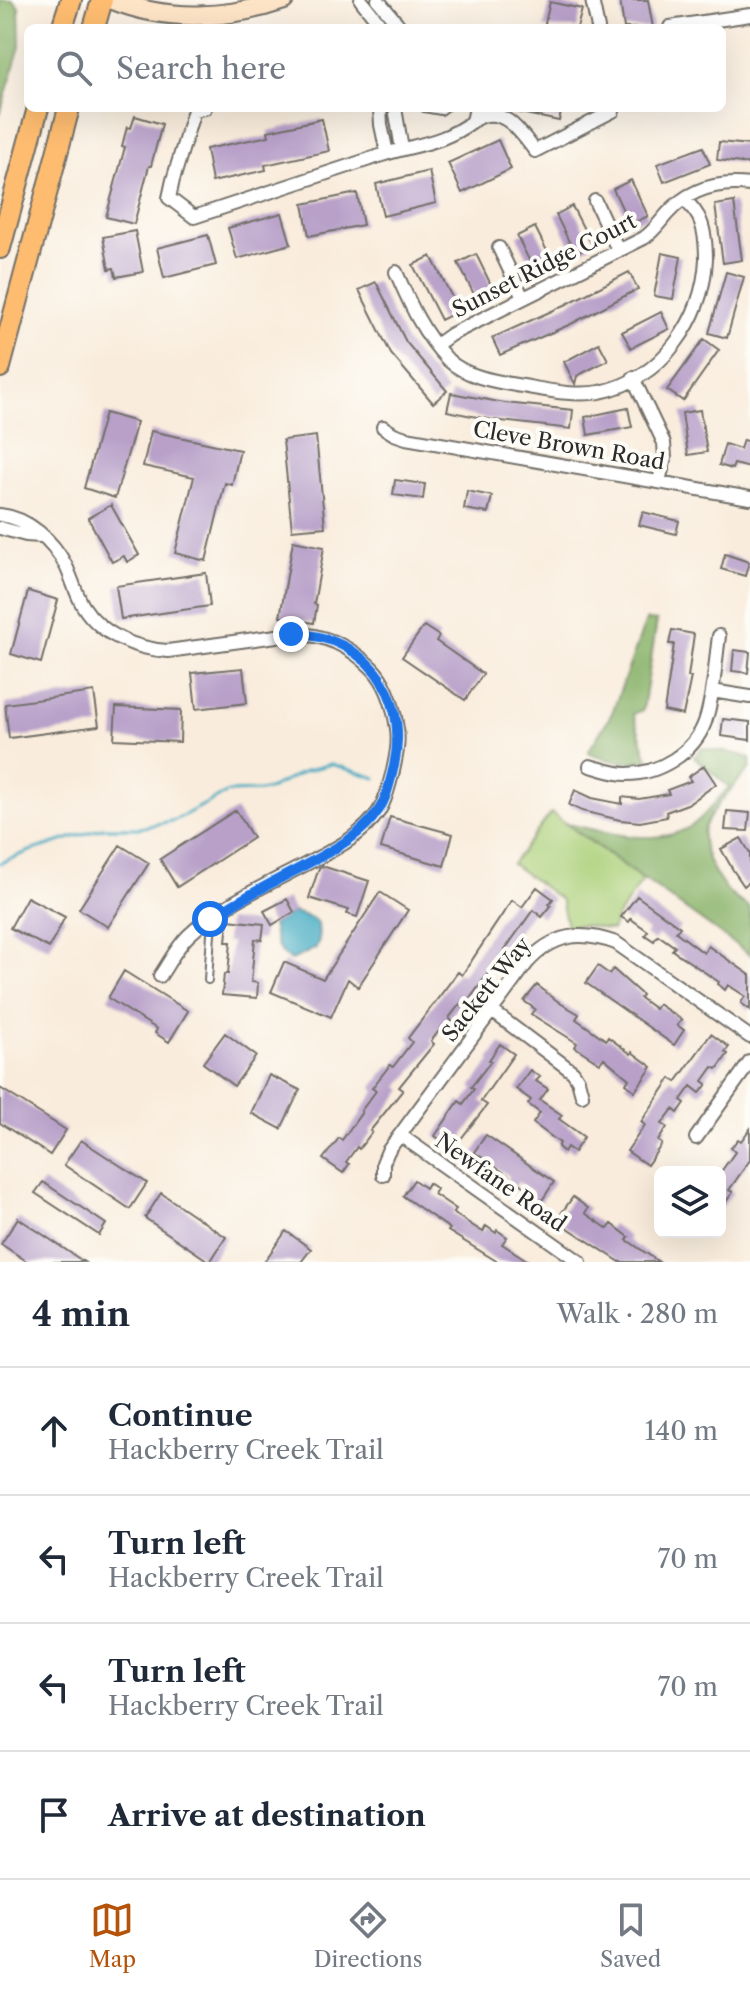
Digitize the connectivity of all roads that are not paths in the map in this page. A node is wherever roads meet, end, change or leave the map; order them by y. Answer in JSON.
{"nodes":[{"id":1,"x":102,"y":0,"type":"edge"},
{"id":2,"x":113,"y":0,"type":"edge"},
{"id":3,"x":284,"y":0,"type":"edge"},
{"id":4,"x":361,"y":0,"type":"edge"},
{"id":5,"x":378,"y":0,"type":"edge"},
{"id":6,"x":592,"y":0,"type":"edge"},
{"id":7,"x":750,"y":15,"type":"edge"},
{"id":8,"x":95,"y":24,"type":"edge"},
{"id":9,"x":380,"y":24,"type":"edge"},
{"id":10,"x":398,"y":24,"type":"edge"},
{"id":11,"x":597,"y":24,"type":"edge"},
{"id":12,"x":690,"y":24,"type":"edge"},
{"id":13,"x":37,"y":112,"type":"edge"},
{"id":14,"x":45,"y":112,"type":"edge"},
{"id":15,"x":59,"y":112,"type":"edge"},
{"id":16,"x":68,"y":112,"type":"edge"},
{"id":17,"x":195,"y":112,"type":"edge"},
{"id":18,"x":380,"y":112,"type":"edge"},
{"id":19,"x":396,"y":112,"type":"edge"},
{"id":20,"x":611,"y":112,"type":"edge"},
{"id":21,"x":475,"y":114,"type":"edge"},
{"id":22,"x":63,"y":130,"type":"junction"},
{"id":23,"x":402,"y":149,"type":"junction"},
{"id":24,"x":387,"y":153,"type":"junction"},
{"id":25,"x":750,"y":185,"type":"edge"},
{"id":26,"x":684,"y":199,"type":"junction"},
{"id":27,"x":595,"y":201,"type":"dead end"},
{"id":28,"x":43,"y":202,"type":"junction"},
{"id":29,"x":0,"y":248,"type":"edge"},
{"id":30,"x":499,"y":248,"type":"dead end"},
{"id":31,"x":618,"y":250,"type":"junction"},
{"id":32,"x":396,"y":272,"type":"dead end"},
{"id":33,"x":523,"y":298,"type":"junction"},
{"id":34,"x":436,"y":345,"type":"junction"},
{"id":35,"x":0,"y":367,"type":"edge"},
{"id":36,"x":633,"y":378,"type":"junction"},
{"id":37,"x":383,"y":427,"type":"dead end"},
{"id":38,"x":659,"y":481,"type":"junction"},
{"id":39,"x":750,"y":498,"type":"edge"},
{"id":40,"x":0,"y":515,"type":"edge"},
{"id":41,"x":0,"y":528,"type":"edge"},
{"id":42,"x":41,"y":536,"type":"junction"},
{"id":43,"x":719,"y":636,"type":"dead end"},
{"id":44,"x":712,"y":691,"type":"junction"},
{"id":45,"x":750,"y":697,"type":"edge"},
{"id":46,"x":590,"y":766,"type":"dead end"},
{"id":47,"x":212,"y":918,"type":"junction"},
{"id":48,"x":160,"y":976,"type":"dead end"},
{"id":49,"x":208,"y":980,"type":"dead end"},
{"id":50,"x":492,"y":1011,"type":"junction"},
{"id":51,"x":750,"y":1037,"type":"edge"},
{"id":52,"x":750,"y":1062,"type":"edge"},
{"id":53,"x":582,"y":1095,"type":"dead end"},
{"id":54,"x":400,"y":1135,"type":"junction"},
{"id":55,"x":696,"y":1138,"type":"dead end"},
{"id":56,"x":383,"y":1175,"type":"dead end"},
{"id":57,"x":580,"y":1262,"type":"edge"}],
"edges":[{"from":1,"to":8,"type":"main road"},
{"from":2,"to":3,"type":"street"},
{"from":4,"to":9,"type":"street"},
{"from":5,"to":10,"type":"street"},
{"from":6,"to":11,"type":"street"},
{"from":7,"to":12,"type":"street"},
{"from":13,"to":29,"type":"main road"},
{"from":14,"to":28,"type":"main road"},
{"from":15,"to":22,"type":"main road"},
{"from":16,"to":22,"type":"main road"},
{"from":17,"to":24,"type":"street"},
{"from":18,"to":24,"type":"street"},
{"from":19,"to":23,"type":"street"},
{"from":20,"to":21,"type":"street"},
{"from":21,"to":23,"type":"street"},
{"from":22,"to":28,"type":"main road"},
{"from":23,"to":24,"type":"street"},
{"from":25,"to":26,"type":"street","name":"Sunset Ridge Court"},
{"from":26,"to":31,"type":"street","name":"Sunset Ridge Court"},
{"from":26,"to":36,"type":"street"},
{"from":27,"to":31,"type":"street"},
{"from":28,"to":35,"type":"main road"},
{"from":30,"to":33,"type":"street"},
{"from":31,"to":33,"type":"street","name":"Sunset Ridge Court"},
{"from":32,"to":34,"type":"street"},
{"from":33,"to":34,"type":"street","name":"Sunset Ridge Court"},
{"from":34,"to":36,"type":"street"},
{"from":36,"to":38,"type":"street"},
{"from":37,"to":38,"type":"street","name":"Cleve Brown Road"},
{"from":38,"to":39,"type":"street","name":"Cleve Brown Road"},
{"from":40,"to":42,"type":"street"},
{"from":41,"to":42,"type":"street"},
{"from":42,"to":47,"type":"street"},
{"from":43,"to":44,"type":"street"},
{"from":44,"to":45,"type":"street"},
{"from":44,"to":46,"type":"street"},
{"from":47,"to":48,"type":"street"},
{"from":47,"to":49,"type":"lane"},
{"from":50,"to":51,"type":"street","name":"Sackett Way"},
{"from":50,"to":53,"type":"street"},
{"from":50,"to":54,"type":"street","name":"Sackett Way"},
{"from":52,"to":55,"type":"street"},
{"from":54,"to":56,"type":"street","name":"Sackett Way"},
{"from":54,"to":57,"type":"street","name":"Newfane Road"}]}
